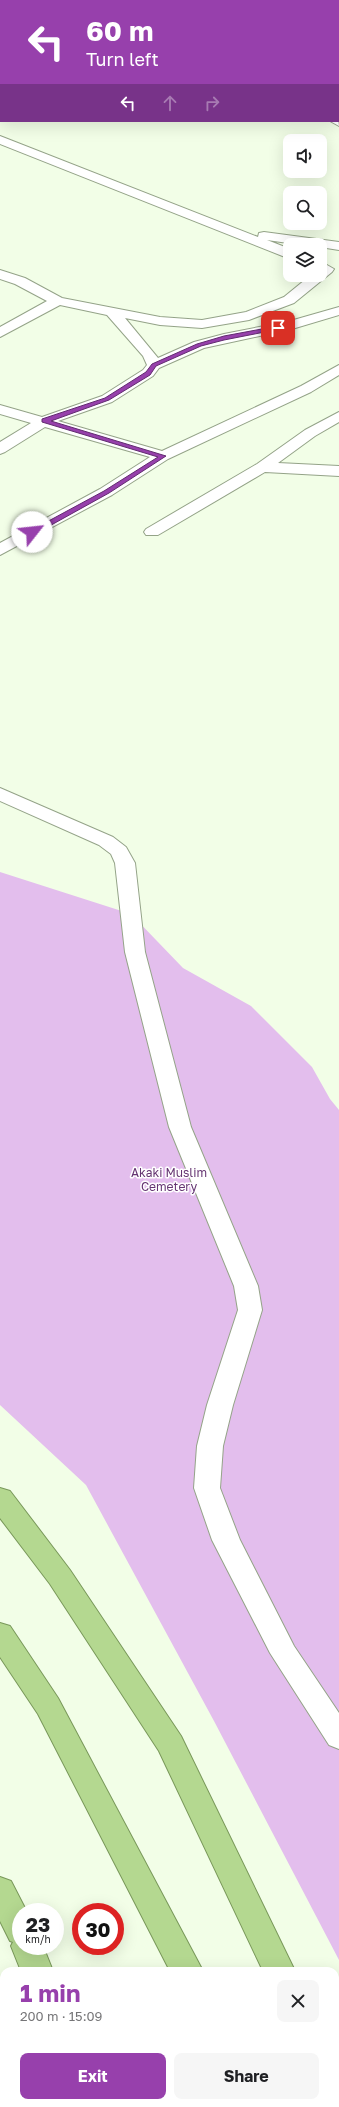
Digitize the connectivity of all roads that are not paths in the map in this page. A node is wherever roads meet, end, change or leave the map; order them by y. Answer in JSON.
{"nodes":[{"id":1,"x":0,"y":140,"type":"edge"},
{"id":2,"x":237,"y":234,"type":"junction"},
{"id":3,"x":339,"y":246,"type":"edge"},
{"id":4,"x":283,"y":251,"type":"edge"},
{"id":5,"x":329,"y":270,"type":"edge"},
{"id":6,"x":0,"y":274,"type":"edge"},
{"id":7,"x":58,"y":301,"type":"junction"},
{"id":8,"x":339,"y":311,"type":"edge"},
{"id":9,"x":111,"y":312,"type":"junction"},
{"id":10,"x":0,"y":333,"type":"edge"},
{"id":11,"x":154,"y":365,"type":"junction"},
{"id":12,"x":339,"y":369,"type":"edge"},
{"id":13,"x":0,"y":409,"type":"edge"},
{"id":14,"x":339,"y":416,"type":"edge"},
{"id":15,"x":44,"y":421,"type":"junction"},
{"id":16,"x":0,"y":449,"type":"edge"},
{"id":17,"x":163,"y":456,"type":"junction"},
{"id":18,"x":262,"y":467,"type":"junction"},
{"id":19,"x":339,"y":471,"type":"edge"},
{"id":20,"x":152,"y":532,"type":"dead end"},
{"id":21,"x":0,"y":550,"type":"edge"},
{"id":22,"x":0,"y":794,"type":"edge"},
{"id":23,"x":0,"y":1498,"type":"edge"},
{"id":24,"x":0,"y":1634,"type":"edge"},
{"id":25,"x":339,"y":1737,"type":"edge"},
{"id":26,"x":0,"y":1890,"type":"edge"},
{"id":27,"x":12,"y":1913,"type":"edge"},
{"id":28,"x":31,"y":1955,"type":"edge"},
{"id":29,"x":35,"y":1967,"type":"edge"},
{"id":30,"x":185,"y":1967,"type":"edge"},
{"id":31,"x":277,"y":1967,"type":"edge"}],
"edges":[{"from":1,"to":2,"type":"street"},
{"from":2,"to":3,"type":"street"},
{"from":2,"to":4,"type":"street"},
{"from":5,"to":9,"type":"street"},
{"from":6,"to":7,"type":"street"},
{"from":7,"to":9,"type":"street"},
{"from":7,"to":10,"type":"street"},
{"from":8,"to":11,"type":"street"},
{"from":9,"to":11,"type":"street"},
{"from":11,"to":15,"type":"street"},
{"from":12,"to":17,"type":"street"},
{"from":13,"to":15,"type":"street"},
{"from":14,"to":18,"type":"street"},
{"from":15,"to":16,"type":"street"},
{"from":15,"to":17,"type":"street"},
{"from":17,"to":21,"type":"street"},
{"from":18,"to":19,"type":"street"},
{"from":18,"to":20,"type":"street"},
{"from":22,"to":25,"type":"street"},
{"from":23,"to":31,"type":"highway"},
{"from":24,"to":30,"type":"highway"},
{"from":26,"to":27,"type":"highway"},
{"from":28,"to":29,"type":"highway"}]}
